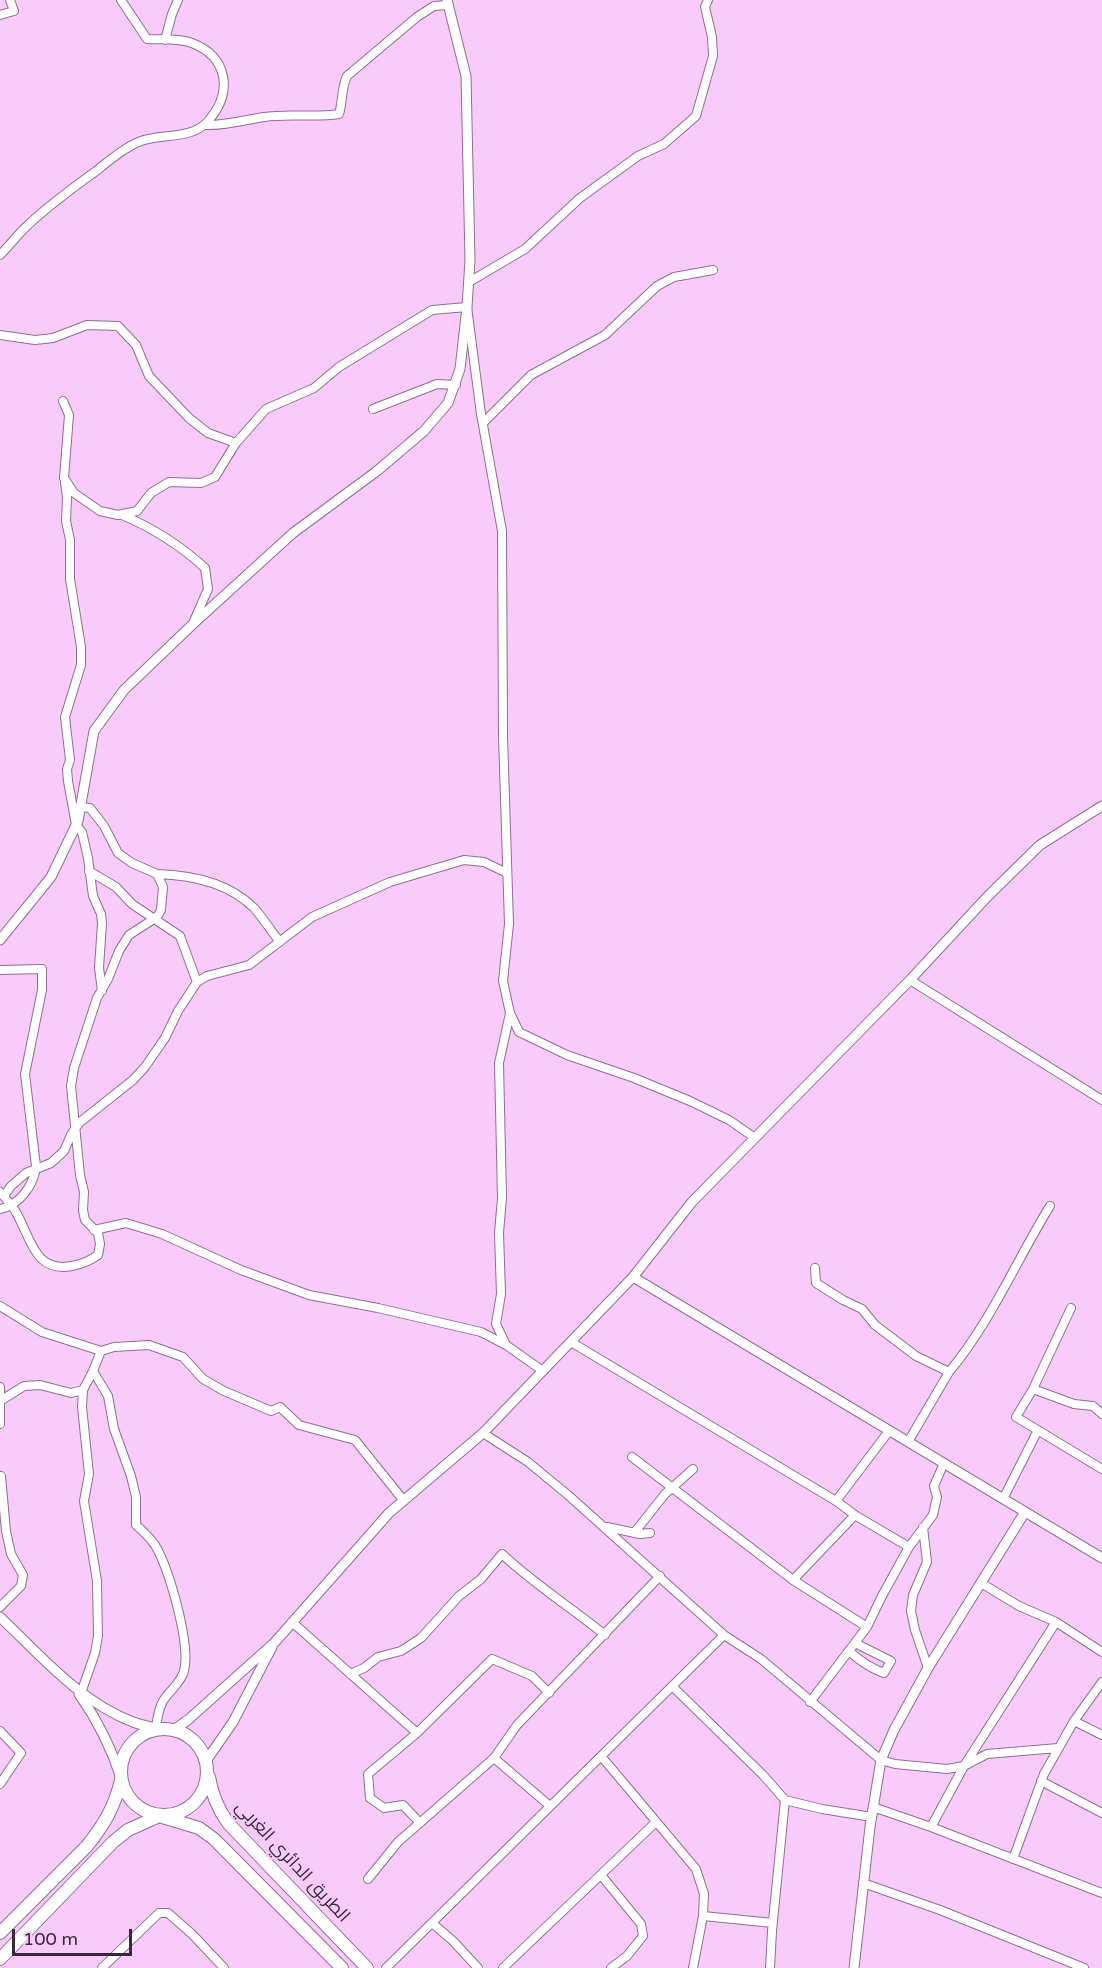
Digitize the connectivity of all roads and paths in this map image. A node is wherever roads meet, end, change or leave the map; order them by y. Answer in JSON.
{"nodes":[{"id":1,"x":10,"y":0,"type":"edge"},
{"id":2,"x":121,"y":0,"type":"edge"},
{"id":3,"x":178,"y":0,"type":"edge"},
{"id":4,"x":708,"y":0,"type":"edge"},
{"id":5,"x":447,"y":2,"type":"edge"},
{"id":6,"x":0,"y":15,"type":"edge"},
{"id":7,"x":165,"y":40,"type":"junction"},
{"id":8,"x":204,"y":125,"type":"junction"},
{"id":9,"x":0,"y":255,"type":"edge"},
{"id":10,"x":713,"y":270,"type":"dead end"},
{"id":11,"x":468,"y":282,"type":"junction"},
{"id":12,"x":467,"y":308,"type":"junction"},
{"id":13,"x":0,"y":335,"type":"edge"},
{"id":14,"x":456,"y":385,"type":"junction"},
{"id":15,"x":63,"y":401,"type":"dead end"},
{"id":16,"x":373,"y":409,"type":"dead end"},
{"id":17,"x":483,"y":423,"type":"junction"},
{"id":18,"x":236,"y":443,"type":"junction"},
{"id":19,"x":64,"y":478,"type":"junction"},
{"id":20,"x":120,"y":514,"type":"junction"},
{"id":21,"x":193,"y":624,"type":"junction"},
{"id":22,"x":1102,"y":806,"type":"edge"},
{"id":23,"x":80,"y":807,"type":"junction"},
{"id":24,"x":76,"y":825,"type":"junction"},
{"id":25,"x":89,"y":871,"type":"junction"},
{"id":26,"x":157,"y":873,"type":"junction"},
{"id":27,"x":507,"y":873,"type":"junction"},
{"id":28,"x":155,"y":919,"type":"junction"},
{"id":29,"x":0,"y":940,"type":"edge"},
{"id":30,"x":280,"y":942,"type":"junction"},
{"id":31,"x":0,"y":970,"type":"edge"},
{"id":32,"x":910,"y":980,"type":"junction"},
{"id":33,"x":197,"y":982,"type":"junction"},
{"id":34,"x":102,"y":991,"type":"junction"},
{"id":35,"x":510,"y":1013,"type":"junction"},
{"id":36,"x":1102,"y":1100,"type":"edge"},
{"id":37,"x":75,"y":1129,"type":"junction"},
{"id":38,"x":755,"y":1138,"type":"junction"},
{"id":39,"x":35,"y":1168,"type":"junction"},
{"id":40,"x":2,"y":1194,"type":"edge"},
{"id":41,"x":11,"y":1206,"type":"junction"},
{"id":42,"x":1050,"y":1206,"type":"dead end"},
{"id":43,"x":0,"y":1209,"type":"edge"},
{"id":44,"x":94,"y":1230,"type":"junction"},
{"id":45,"x":815,"y":1268,"type":"dead end"},
{"id":46,"x":633,"y":1277,"type":"junction"},
{"id":47,"x":0,"y":1306,"type":"edge"},
{"id":48,"x":1071,"y":1308,"type":"dead end"},
{"id":49,"x":571,"y":1342,"type":"junction"},
{"id":50,"x":506,"y":1345,"type":"junction"},
{"id":51,"x":101,"y":1351,"type":"junction"},
{"id":52,"x":93,"y":1371,"type":"junction"},
{"id":53,"x":543,"y":1371,"type":"junction"},
{"id":54,"x":949,"y":1372,"type":"junction"},
{"id":55,"x":0,"y":1388,"type":"edge"},
{"id":56,"x":1033,"y":1389,"type":"junction"},
{"id":57,"x":83,"y":1390,"type":"junction"},
{"id":58,"x":0,"y":1401,"type":"edge"},
{"id":59,"x":1102,"y":1414,"type":"edge"},
{"id":60,"x":0,"y":1424,"type":"edge"},
{"id":61,"x":1038,"y":1430,"type":"junction"},
{"id":62,"x":889,"y":1431,"type":"junction"},
{"id":63,"x":483,"y":1433,"type":"junction"},
{"id":64,"x":908,"y":1442,"type":"junction"},
{"id":65,"x":632,"y":1457,"type":"dead end"},
{"id":66,"x":944,"y":1463,"type":"junction"},
{"id":67,"x":0,"y":1466,"type":"edge"},
{"id":68,"x":693,"y":1469,"type":"dead end"},
{"id":69,"x":1102,"y":1469,"type":"edge"},
{"id":70,"x":1,"y":1477,"type":"edge"},
{"id":71,"x":671,"y":1488,"type":"junction"},
{"id":72,"x":1003,"y":1499,"type":"junction"},
{"id":73,"x":404,"y":1501,"type":"junction"},
{"id":74,"x":836,"y":1501,"type":"junction"},
{"id":75,"x":1025,"y":1512,"type":"junction"},
{"id":76,"x":853,"y":1514,"type":"junction"},
{"id":77,"x":602,"y":1526,"type":"junction"},
{"id":78,"x":923,"y":1527,"type":"junction"},
{"id":79,"x":634,"y":1533,"type":"junction"},
{"id":80,"x":650,"y":1533,"type":"dead end"},
{"id":81,"x":909,"y":1547,"type":"junction"},
{"id":82,"x":1102,"y":1558,"type":"edge"},
{"id":83,"x":660,"y":1576,"type":"junction"},
{"id":84,"x":793,"y":1580,"type":"junction"},
{"id":85,"x":981,"y":1583,"type":"junction"},
{"id":86,"x":0,"y":1607,"type":"edge"},
{"id":87,"x":0,"y":1617,"type":"edge"},
{"id":88,"x":292,"y":1622,"type":"junction"},
{"id":89,"x":1056,"y":1622,"type":"junction"},
{"id":90,"x":867,"y":1627,"type":"junction"},
{"id":91,"x":604,"y":1635,"type":"junction"},
{"id":92,"x":724,"y":1635,"type":"junction"},
{"id":93,"x":275,"y":1642,"type":"junction"},
{"id":94,"x":855,"y":1643,"type":"junction"},
{"id":95,"x":849,"y":1651,"type":"junction"},
{"id":96,"x":1102,"y":1652,"type":"edge"},
{"id":97,"x":928,"y":1668,"type":"junction"},
{"id":98,"x":350,"y":1674,"type":"junction"},
{"id":99,"x":1102,"y":1682,"type":"edge"},
{"id":100,"x":672,"y":1686,"type":"junction"},
{"id":101,"x":79,"y":1691,"type":"junction"},
{"id":102,"x":549,"y":1692,"type":"junction"},
{"id":103,"x":810,"y":1702,"type":"junction"},
{"id":104,"x":1074,"y":1721,"type":"junction"},
{"id":105,"x":158,"y":1728,"type":"junction"},
{"id":106,"x":174,"y":1730,"type":"junction"},
{"id":107,"x":0,"y":1731,"type":"edge"},
{"id":108,"x":417,"y":1733,"type":"junction"},
{"id":109,"x":1102,"y":1735,"type":"edge"},
{"id":110,"x":1058,"y":1748,"type":"junction"},
{"id":111,"x":601,"y":1756,"type":"junction"},
{"id":112,"x":494,"y":1758,"type":"junction"},
{"id":113,"x":881,"y":1760,"type":"junction"},
{"id":114,"x":207,"y":1766,"type":"junction"},
{"id":115,"x":964,"y":1766,"type":"junction"},
{"id":116,"x":121,"y":1778,"type":"junction"},
{"id":117,"x":1041,"y":1781,"type":"junction"},
{"id":118,"x":0,"y":1784,"type":"edge"},
{"id":119,"x":785,"y":1800,"type":"junction"},
{"id":120,"x":550,"y":1806,"type":"junction"},
{"id":121,"x":873,"y":1806,"type":"junction"},
{"id":122,"x":1102,"y":1813,"type":"edge"},
{"id":123,"x":159,"y":1816,"type":"junction"},
{"id":124,"x":872,"y":1817,"type":"junction"},
{"id":125,"x":420,"y":1822,"type":"junction"},
{"id":126,"x":656,"y":1822,"type":"junction"},
{"id":127,"x":931,"y":1827,"type":"junction"},
{"id":128,"x":1012,"y":1858,"type":"junction"},
{"id":129,"x":600,"y":1875,"type":"junction"},
{"id":130,"x":368,"y":1879,"type":"dead end"},
{"id":131,"x":863,"y":1883,"type":"junction"},
{"id":132,"x":1102,"y":1893,"type":"edge"},
{"id":133,"x":703,"y":1916,"type":"junction"},
{"id":134,"x":432,"y":1923,"type":"junction"},
{"id":135,"x":773,"y":1923,"type":"junction"},
{"id":136,"x":0,"y":1933,"type":"edge"},
{"id":137,"x":0,"y":1959,"type":"edge"},
{"id":138,"x":102,"y":1968,"type":"edge"},
{"id":139,"x":224,"y":1968,"type":"edge"},
{"id":140,"x":342,"y":1968,"type":"edge"},
{"id":141,"x":367,"y":1968,"type":"edge"},
{"id":142,"x":386,"y":1968,"type":"edge"},
{"id":143,"x":478,"y":1968,"type":"edge"},
{"id":144,"x":503,"y":1968,"type":"edge"},
{"id":145,"x":611,"y":1968,"type":"edge"},
{"id":146,"x":693,"y":1968,"type":"edge"},
{"id":147,"x":770,"y":1968,"type":"edge"},
{"id":148,"x":854,"y":1968,"type":"edge"},
{"id":149,"x":1084,"y":1968,"type":"edge"}],
"edges":[{"from":1,"to":6,"type":"street"},
{"from":2,"to":7,"type":"street"},
{"from":3,"to":7,"type":"street"},
{"from":4,"to":11,"type":"street"},
{"from":5,"to":8,"type":"street"},
{"from":5,"to":11,"type":"street"},
{"from":7,"to":8,"type":"street"},
{"from":8,"to":9,"type":"street"},
{"from":10,"to":17,"type":"street"},
{"from":11,"to":12,"type":"street"},
{"from":12,"to":14,"type":"street"},
{"from":12,"to":17,"type":"street"},
{"from":12,"to":18,"type":"street"},
{"from":13,"to":18,"type":"street"},
{"from":14,"to":16,"type":"street"},
{"from":14,"to":21,"type":"street"},
{"from":15,"to":19,"type":"street"},
{"from":17,"to":27,"type":"street"},
{"from":18,"to":20,"type":"street"},
{"from":19,"to":20,"type":"street"},
{"from":19,"to":24,"type":"street"},
{"from":20,"to":21,"type":"street"},
{"from":21,"to":23,"type":"street"},
{"from":22,"to":32,"type":"street"},
{"from":23,"to":24,"type":"street"},
{"from":23,"to":26,"type":"street"},
{"from":24,"to":25,"type":"street"},
{"from":24,"to":29,"type":"street"},
{"from":25,"to":28,"type":"street"},
{"from":25,"to":34,"type":"street"},
{"from":26,"to":28,"type":"street"},
{"from":26,"to":30,"type":"street"},
{"from":27,"to":30,"type":"street"},
{"from":27,"to":35,"type":"street"},
{"from":28,"to":33,"type":"street"},
{"from":28,"to":34,"type":"street"},
{"from":30,"to":33,"type":"street"},
{"from":31,"to":39,"type":"street"},
{"from":32,"to":36,"type":"street"},
{"from":32,"to":38,"type":"street"},
{"from":33,"to":37,"type":"street"},
{"from":34,"to":37,"type":"street"},
{"from":35,"to":38,"type":"street"},
{"from":35,"to":50,"type":"street"},
{"from":37,"to":39,"type":"street"},
{"from":37,"to":44,"type":"street"},
{"from":38,"to":46,"type":"street"},
{"from":39,"to":40,"type":"street"},
{"from":39,"to":41,"type":"street"},
{"from":40,"to":41,"type":"street"},
{"from":41,"to":43,"type":"street"},
{"from":41,"to":44,"type":"street"},
{"from":42,"to":54,"type":"street"},
{"from":44,"to":50,"type":"street"},
{"from":45,"to":54,"type":"street"},
{"from":46,"to":49,"type":"street"},
{"from":46,"to":62,"type":"street"},
{"from":47,"to":51,"type":"street"},
{"from":48,"to":56,"type":"street"},
{"from":49,"to":53,"type":"street"},
{"from":49,"to":74,"type":"street"},
{"from":50,"to":53,"type":"street"},
{"from":51,"to":52,"type":"street"},
{"from":51,"to":73,"type":"street"},
{"from":52,"to":57,"type":"street"},
{"from":52,"to":105,"type":"street"},
{"from":53,"to":63,"type":"street"},
{"from":54,"to":64,"type":"street"},
{"from":55,"to":58,"type":"street"},
{"from":56,"to":59,"type":"street"},
{"from":56,"to":61,"type":"street"},
{"from":57,"to":58,"type":"street"},
{"from":57,"to":101,"type":"street"},
{"from":58,"to":60,"type":"street"},
{"from":61,"to":69,"type":"street"},
{"from":61,"to":72,"type":"street"},
{"from":62,"to":64,"type":"street"},
{"from":62,"to":74,"type":"street"},
{"from":63,"to":73,"type":"street"},
{"from":63,"to":77,"type":"street"},
{"from":64,"to":66,"type":"street"},
{"from":65,"to":71,"type":"street"},
{"from":66,"to":72,"type":"street"},
{"from":66,"to":78,"type":"street"},
{"from":67,"to":70,"type":"street"},
{"from":68,"to":71,"type":"street"},
{"from":70,"to":86,"type":"street"},
{"from":71,"to":79,"type":"street"},
{"from":71,"to":84,"type":"street"},
{"from":72,"to":75,"type":"street"},
{"from":73,"to":88,"type":"street"},
{"from":74,"to":76,"type":"street"},
{"from":75,"to":82,"type":"street"},
{"from":75,"to":85,"type":"street"},
{"from":76,"to":81,"type":"street"},
{"from":76,"to":84,"type":"street"},
{"from":77,"to":79,"type":"street"},
{"from":77,"to":83,"type":"street"},
{"from":78,"to":81,"type":"street"},
{"from":78,"to":97,"type":"street"},
{"from":79,"to":80,"type":"street"},
{"from":81,"to":90,"type":"street"},
{"from":83,"to":91,"type":"street"},
{"from":83,"to":92,"type":"street"},
{"from":84,"to":90,"type":"street"},
{"from":85,"to":89,"type":"street"},
{"from":85,"to":97,"type":"street"},
{"from":87,"to":101,"type":"street"},
{"from":88,"to":93,"type":"street"},
{"from":88,"to":98,"type":"street"},
{"from":89,"to":96,"type":"street"},
{"from":89,"to":115,"type":"street"},
{"from":90,"to":94,"type":"street"},
{"from":91,"to":98,"type":"street"},
{"from":91,"to":102,"type":"street"},
{"from":92,"to":100,"type":"street"},
{"from":92,"to":103,"type":"street"},
{"from":93,"to":106,"type":"street"},
{"from":93,"to":114,"type":"street"},
{"from":94,"to":95,"type":"street"},
{"from":94,"to":95,"type":"street"},
{"from":95,"to":103,"type":"street"},
{"from":97,"to":113,"type":"street"},
{"from":98,"to":108,"type":"street"},
{"from":99,"to":104,"type":"street"},
{"from":100,"to":111,"type":"street"},
{"from":100,"to":119,"type":"street"},
{"from":101,"to":105,"type":"street"},
{"from":101,"to":116,"type":"street"},
{"from":102,"to":108,"type":"street"},
{"from":102,"to":112,"type":"street"},
{"from":103,"to":113,"type":"street"},
{"from":104,"to":109,"type":"street"},
{"from":104,"to":110,"type":"street"},
{"from":105,"to":106,"type":"main road"},
{"from":105,"to":116,"type":"main road"},
{"from":106,"to":114,"type":"main road"},
{"from":107,"to":118,"type":"street"},
{"from":108,"to":125,"type":"street"},
{"from":110,"to":115,"type":"street"},
{"from":110,"to":117,"type":"street"},
{"from":111,"to":120,"type":"street"},
{"from":111,"to":126,"type":"street"},
{"from":112,"to":120,"type":"street"},
{"from":112,"to":125,"type":"street"},
{"from":113,"to":115,"type":"street"},
{"from":113,"to":121,"type":"street"},
{"from":114,"to":123,"type":"main road"},
{"from":114,"to":141,"type":"main road","name":"الطريق الدائري الغربي"},
{"from":115,"to":127,"type":"street"},
{"from":116,"to":123,"type":"main road"},
{"from":116,"to":136,"type":"main road"},
{"from":117,"to":122,"type":"street"},
{"from":117,"to":128,"type":"street"},
{"from":119,"to":124,"type":"street"},
{"from":119,"to":135,"type":"street"},
{"from":120,"to":134,"type":"street"},
{"from":121,"to":124,"type":"street"},
{"from":121,"to":127,"type":"street"},
{"from":123,"to":137,"type":"main road"},
{"from":123,"to":140,"type":"main road","name":"الطريق الدائري الغربي"},
{"from":124,"to":131,"type":"street"},
{"from":125,"to":130,"type":"street"},
{"from":126,"to":129,"type":"street"},
{"from":126,"to":133,"type":"street"},
{"from":127,"to":128,"type":"street"},
{"from":128,"to":132,"type":"street"},
{"from":129,"to":144,"type":"street"},
{"from":129,"to":145,"type":"street"},
{"from":131,"to":148,"type":"street"},
{"from":131,"to":149,"type":"street"},
{"from":133,"to":135,"type":"street"},
{"from":133,"to":146,"type":"street"},
{"from":134,"to":142,"type":"street"},
{"from":134,"to":143,"type":"street"},
{"from":135,"to":147,"type":"street"},
{"from":138,"to":139,"type":"street"}]}
